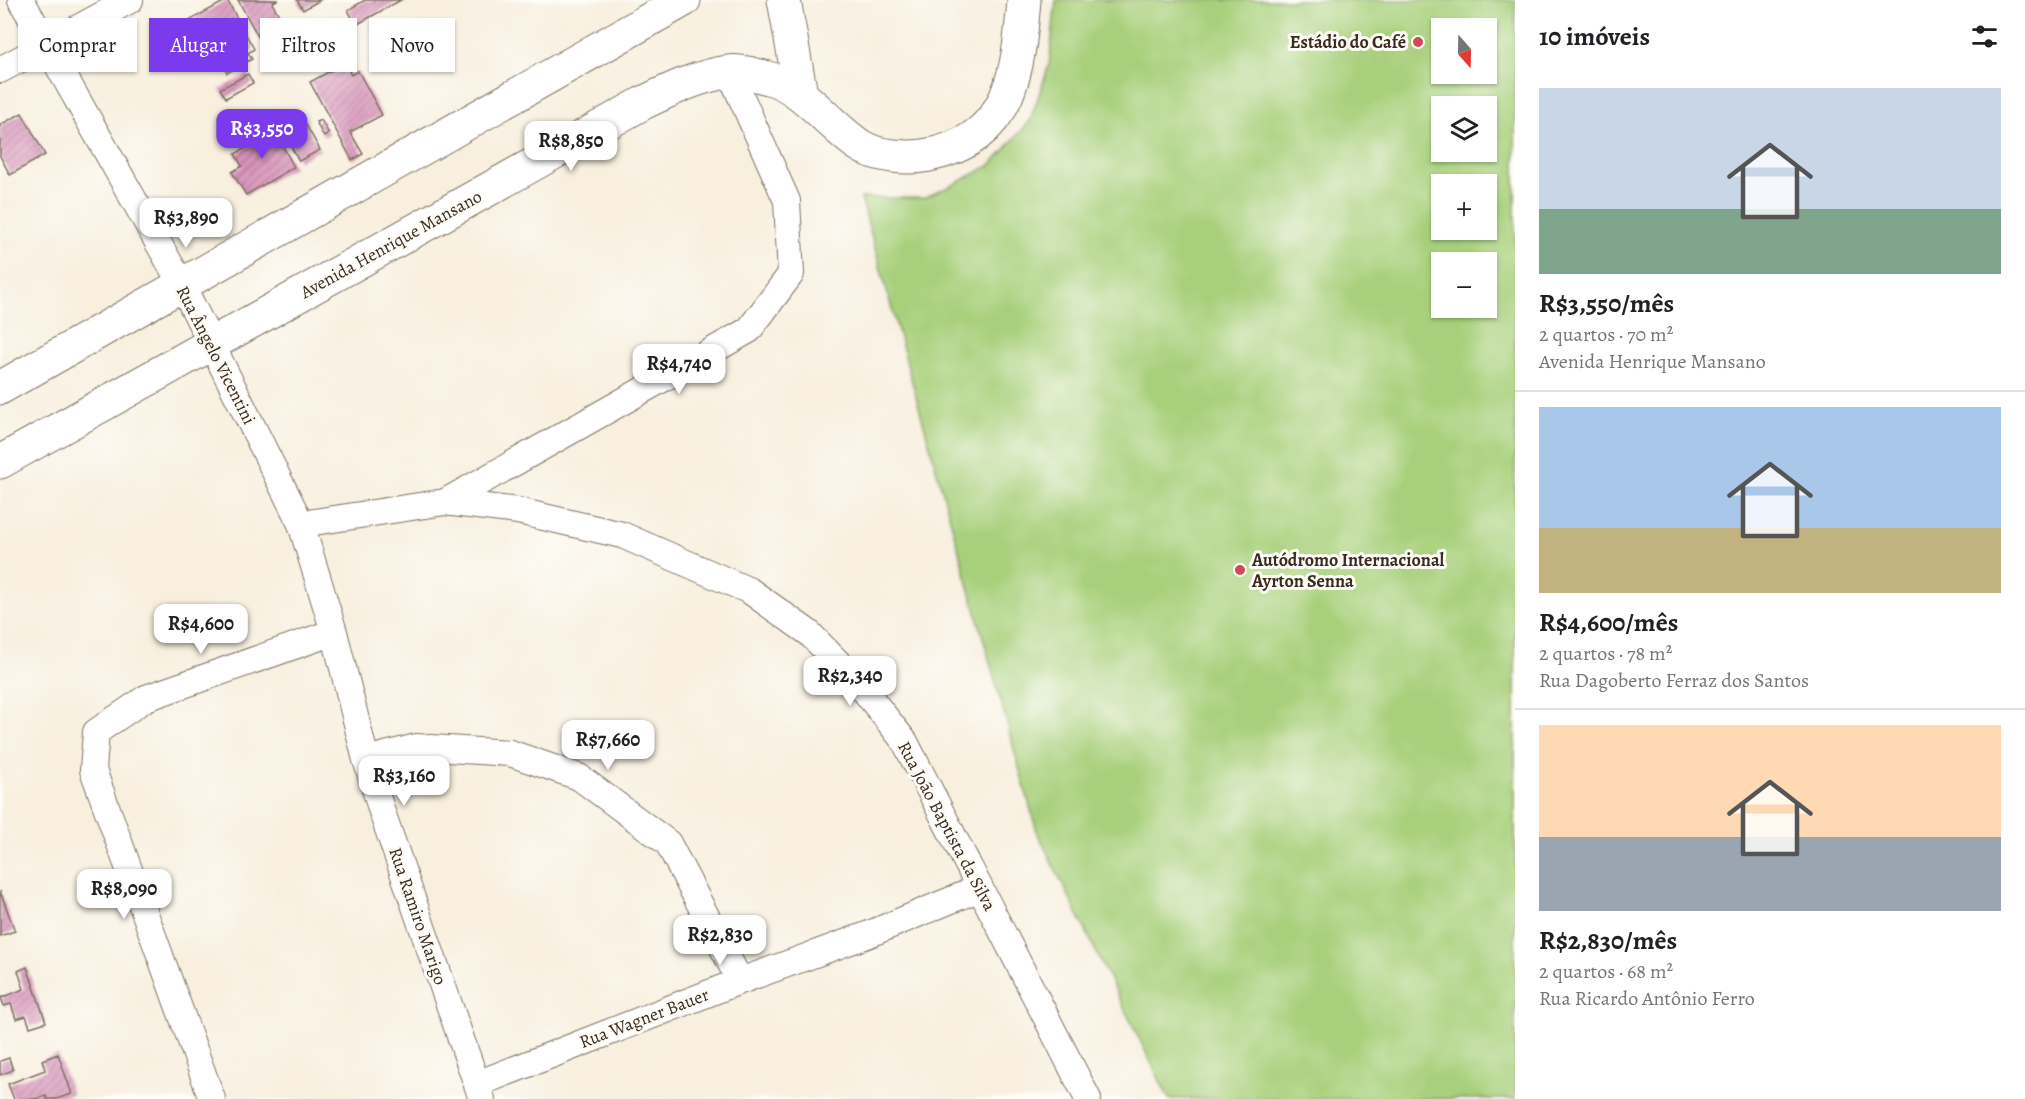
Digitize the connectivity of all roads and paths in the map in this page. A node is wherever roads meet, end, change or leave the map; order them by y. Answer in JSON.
{"nodes":[{"id":1,"x":21,"y":0,"type":"edge"},
{"id":2,"x":130,"y":0,"type":"edge"},
{"id":3,"x":684,"y":0,"type":"edge"},
{"id":4,"x":784,"y":0,"type":"edge"},
{"id":5,"x":1024,"y":0,"type":"edge"},
{"id":6,"x":31,"y":18,"type":"edge"},
{"id":7,"x":96,"y":18,"type":"edge"},
{"id":8,"x":18,"y":60,"type":"edge"},
{"id":9,"x":0,"y":70,"type":"edge"},
{"id":10,"x":61,"y":72,"type":"edge"},
{"id":11,"x":730,"y":72,"type":"junction"},
{"id":12,"x":801,"y":94,"type":"junction"},
{"id":13,"x":182,"y":285,"type":"junction"},
{"id":14,"x":210,"y":344,"type":"junction"},
{"id":15,"x":0,"y":388,"type":"edge"},
{"id":16,"x":0,"y":462,"type":"edge"},
{"id":17,"x":446,"y":502,"type":"junction"},
{"id":18,"x":302,"y":524,"type":"junction"},
{"id":19,"x":334,"y":632,"type":"junction"},
{"id":20,"x":366,"y":760,"type":"junction"},
{"id":21,"x":980,"y":888,"type":"junction"},
{"id":22,"x":740,"y":981,"type":"junction"},
{"id":23,"x":479,"y":1091,"type":"edge"},
{"id":24,"x":212,"y":1099,"type":"edge"},
{"id":25,"x":1088,"y":1099,"type":"edge"}],
"edges":[{"from":1,"to":6,"type":"street","name":"Rua Ângelo Vicentini"},
{"from":2,"to":7,"type":"street"},
{"from":3,"to":13,"type":"street"},
{"from":4,"to":12,"type":"street"},
{"from":5,"to":12,"type":"street","name":"Avenida Henrique Mansano"},
{"from":8,"to":9,"type":"street"},
{"from":10,"to":13,"type":"street","name":"Rua Ângelo Vicentini"},
{"from":11,"to":12,"type":"street","name":"Avenida Henrique Mansano"},
{"from":11,"to":14,"type":"street","name":"Avenida Henrique Mansano"},
{"from":11,"to":17,"type":"street"},
{"from":13,"to":14,"type":"street","name":"Rua Ângelo Vicentini"},
{"from":13,"to":15,"type":"street"},
{"from":14,"to":16,"type":"street","name":"Avenida Henrique Mansano"},
{"from":14,"to":18,"type":"street","name":"Rua Ângelo Vicentini"},
{"from":17,"to":18,"type":"street"},
{"from":17,"to":21,"type":"street","name":"Rua João Baptista da Silva"},
{"from":18,"to":19,"type":"street","name":"Rua Ramiro Marigo"},
{"from":19,"to":20,"type":"street","name":"Rua Ramiro Marigo"},
{"from":19,"to":24,"type":"street"},
{"from":20,"to":22,"type":"street"},
{"from":20,"to":23,"type":"street","name":"Rua Ramiro Marigo"},
{"from":21,"to":22,"type":"street","name":"Rua Wagner Bauer"},
{"from":21,"to":25,"type":"street","name":"Rua João Baptista da Silva"},
{"from":22,"to":23,"type":"street","name":"Rua Wagner Bauer"}]}
